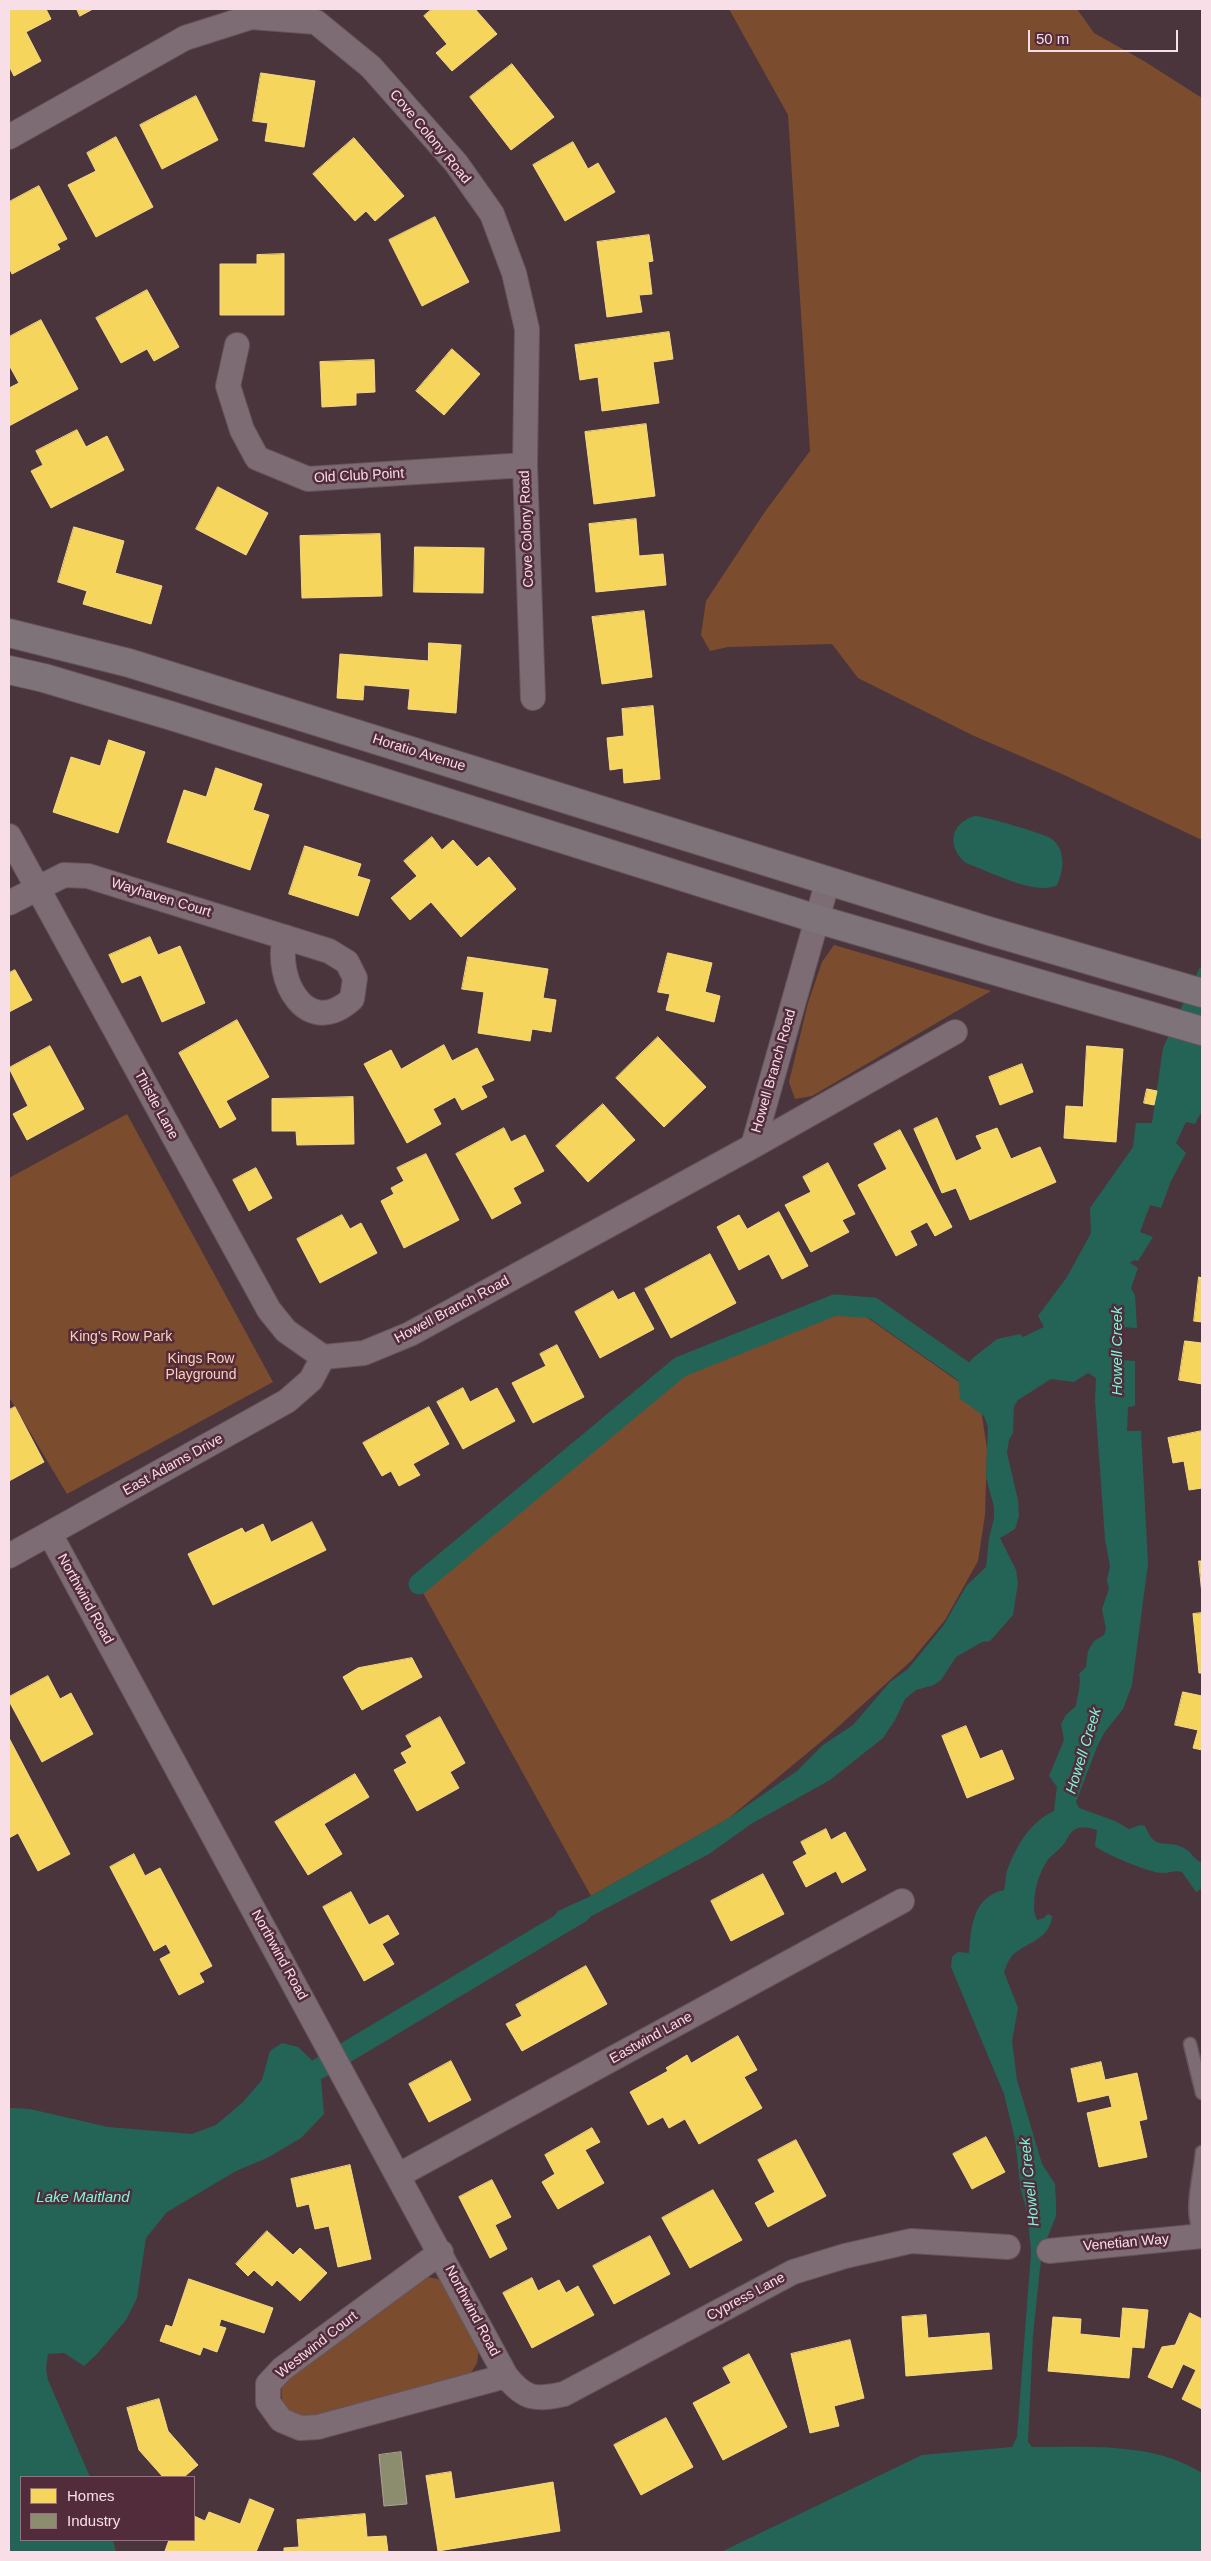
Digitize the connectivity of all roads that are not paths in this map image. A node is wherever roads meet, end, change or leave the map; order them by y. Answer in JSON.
{"nodes":[{"id":1,"x":9,"y":138,"type":"edge"},
{"id":2,"x":237,"y":345,"type":"dead end"},
{"id":3,"x":524,"y":465,"type":"junction"},
{"id":4,"x":9,"y":633,"type":"edge"},
{"id":5,"x":9,"y":670,"type":"edge"},
{"id":6,"x":533,"y":698,"type":"dead end"},
{"id":7,"x":400,"y":747,"type":"junction"},
{"id":8,"x":389,"y":784,"type":"junction"},
{"id":9,"x":9,"y":836,"type":"edge"},
{"id":10,"x":828,"y":880,"type":"junction"},
{"id":11,"x":37,"y":887,"type":"junction"},
{"id":12,"x":9,"y":903,"type":"edge"},
{"id":13,"x":817,"y":919,"type":"junction"},
{"id":14,"x":285,"y":937,"type":"dead end"},
{"id":15,"x":1190,"y":990,"type":"edge"},
{"id":16,"x":1202,"y":1031,"type":"edge"},
{"id":17,"x":955,"y":1032,"type":"dead end"},
{"id":18,"x":753,"y":1146,"type":"junction"},
{"id":19,"x":323,"y":1357,"type":"junction"},
{"id":20,"x":50,"y":1534,"type":"junction"},
{"id":21,"x":9,"y":1556,"type":"edge"},
{"id":22,"x":902,"y":1901,"type":"dead end"},
{"id":23,"x":1190,"y":2044,"type":"dead end"},
{"id":24,"x":1202,"y":2093,"type":"edge"},
{"id":25,"x":1202,"y":2152,"type":"edge"},
{"id":26,"x":399,"y":2175,"type":"junction"},
{"id":27,"x":1202,"y":2236,"type":"edge"},
{"id":28,"x":1008,"y":2247,"type":"dead end"},
{"id":29,"x":1050,"y":2251,"type":"dead end"},
{"id":30,"x":441,"y":2252,"type":"junction"},
{"id":31,"x":506,"y":2376,"type":"junction"}],
"edges":[{"from":1,"to":3,"type":"street","name":"Cove Colony Road"},
{"from":2,"to":3,"type":"street","name":"Old Club Point"},
{"from":3,"to":6,"type":"street","name":"Cove Colony Road"},
{"from":4,"to":7,"type":"main road","name":"Horatio Avenue"},
{"from":5,"to":8,"type":"main road"},
{"from":7,"to":8,"type":"main road"},
{"from":7,"to":10,"type":"main road","name":"Horatio Avenue"},
{"from":8,"to":13,"type":"main road"},
{"from":9,"to":11,"type":"street","name":"Thistle Lane"},
{"from":10,"to":13,"type":"street","name":"Howell Branch Road"},
{"from":10,"to":15,"type":"main road"},
{"from":11,"to":12,"type":"street","name":"Wayhaven Court"},
{"from":11,"to":14,"type":"street","name":"Wayhaven Court"},
{"from":11,"to":19,"type":"street","name":"Thistle Lane"},
{"from":13,"to":16,"type":"main road"},
{"from":13,"to":18,"type":"street","name":"Howell Branch Road"},
{"from":17,"to":18,"type":"street"},
{"from":18,"to":19,"type":"street","name":"Howell Branch Road"},
{"from":19,"to":20,"type":"street","name":"East Adams Drive"},
{"from":20,"to":21,"type":"street","name":"East Adams Drive"},
{"from":20,"to":26,"type":"street","name":"Northwind Road"},
{"from":22,"to":26,"type":"street","name":"Eastwind Lane"},
{"from":23,"to":24,"type":"lane"},
{"from":25,"to":27,"type":"lane"},
{"from":26,"to":30,"type":"street","name":"Northwind Road"},
{"from":27,"to":29,"type":"street","name":"Venetian Way"},
{"from":28,"to":31,"type":"street","name":"Cypress Lane"},
{"from":30,"to":31,"type":"street","name":"Northwind Road"},
{"from":30,"to":31,"type":"street","name":"Westwind Court"}]}
